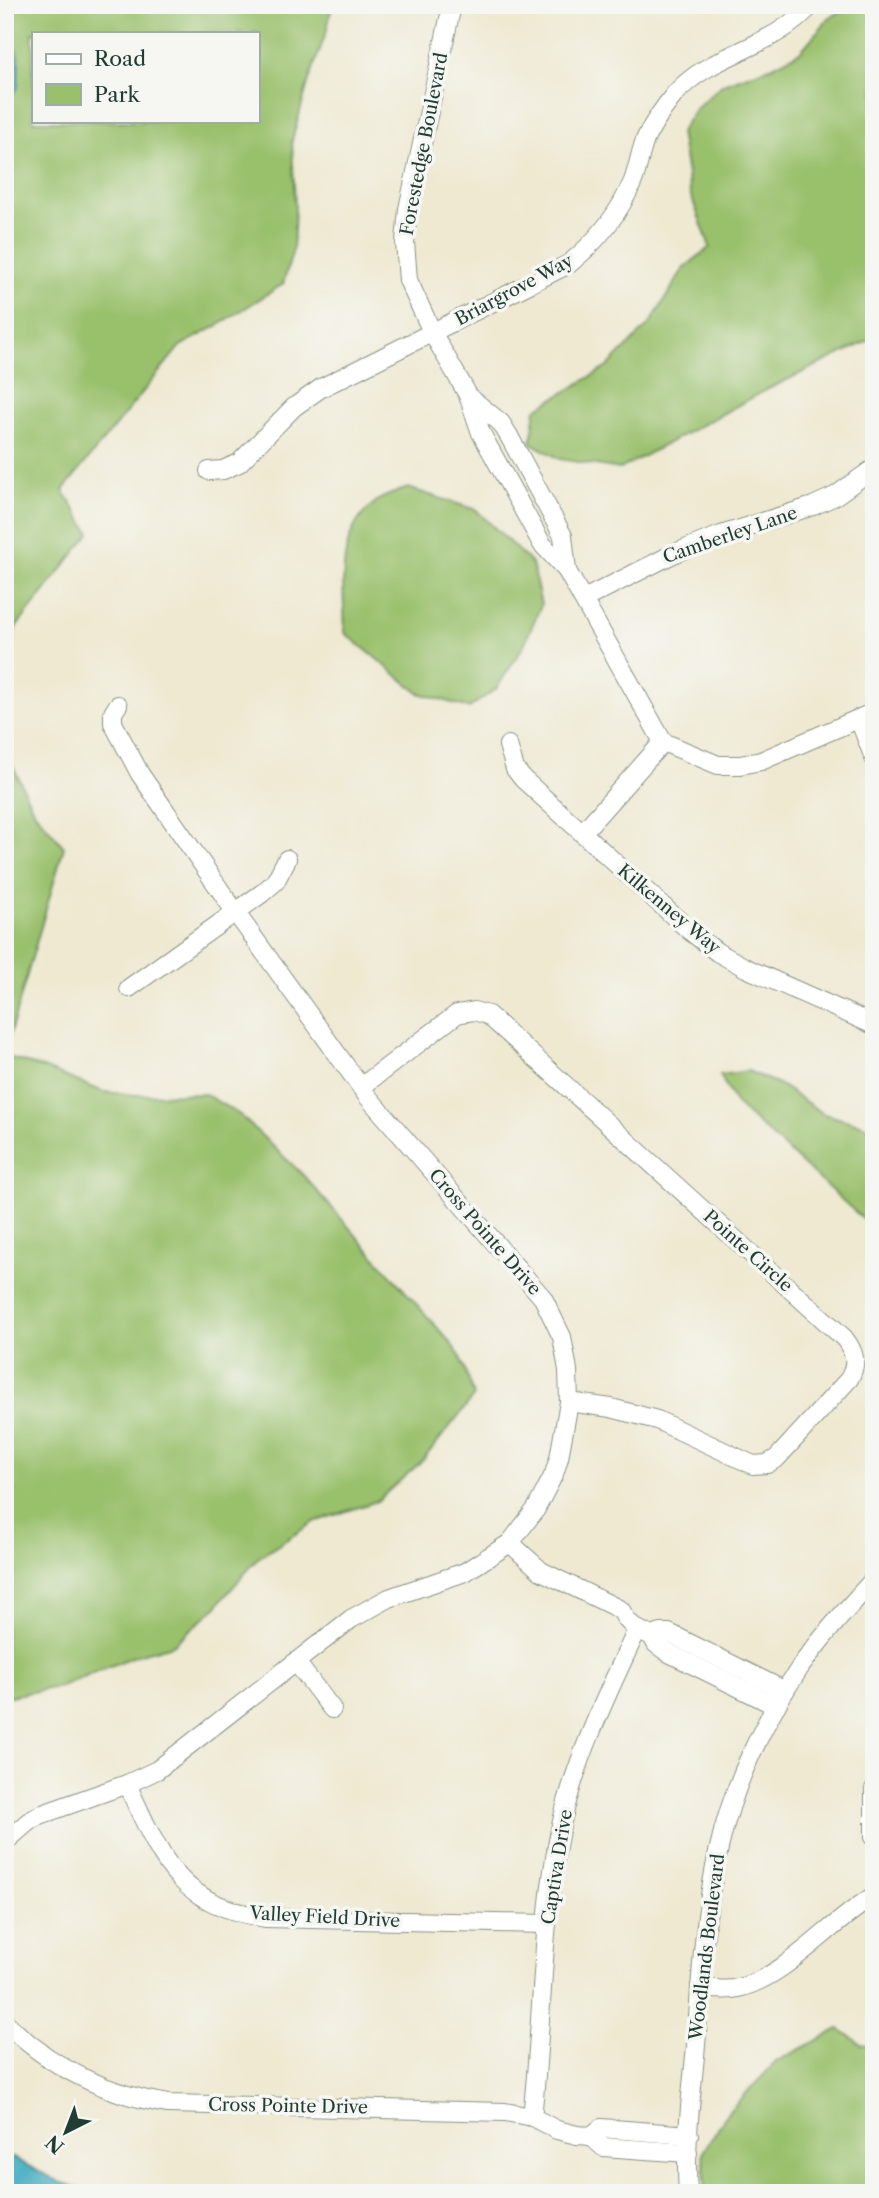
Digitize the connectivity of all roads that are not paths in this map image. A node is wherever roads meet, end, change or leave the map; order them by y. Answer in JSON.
{"nodes":[{"id":1,"x":452,"y":5,"type":"edge"},
{"id":2,"x":811,"y":5,"type":"edge"},
{"id":3,"x":433,"y":334,"type":"junction"},
{"id":4,"x":874,"y":468,"type":"edge"},
{"id":5,"x":209,"y":471,"type":"dead end"},
{"id":6,"x":584,"y":599,"type":"junction"},
{"id":7,"x":118,"y":705,"type":"dead end"},
{"id":8,"x":866,"y":715,"type":"edge"},
{"id":9,"x":663,"y":742,"type":"junction"},
{"id":10,"x":508,"y":745,"type":"dead end"},
{"id":11,"x":874,"y":758,"type":"edge"},
{"id":12,"x":582,"y":833,"type":"junction"},
{"id":13,"x":287,"y":859,"type":"dead end"},
{"id":14,"x":236,"y":913,"type":"junction"},
{"id":15,"x":130,"y":988,"type":"dead end"},
{"id":16,"x":874,"y":1025,"type":"edge"},
{"id":17,"x":361,"y":1087,"type":"junction"},
{"id":18,"x":569,"y":1402,"type":"junction"},
{"id":19,"x":510,"y":1543,"type":"junction"},
{"id":20,"x":874,"y":1579,"type":"edge"},
{"id":21,"x":644,"y":1633,"type":"junction"},
{"id":22,"x":296,"y":1662,"type":"junction"},
{"id":23,"x":781,"y":1698,"type":"junction"},
{"id":24,"x":332,"y":1709,"type":"dead end"},
{"id":25,"x":127,"y":1784,"type":"junction"},
{"id":26,"x":874,"y":1789,"type":"edge"},
{"id":27,"x":874,"y":1837,"type":"edge"},
{"id":28,"x":5,"y":1842,"type":"edge"},
{"id":29,"x":874,"y":1896,"type":"edge"},
{"id":30,"x":547,"y":1924,"type":"junction"},
{"id":31,"x":700,"y":1987,"type":"junction"},
{"id":32,"x":5,"y":2022,"type":"edge"},
{"id":33,"x":532,"y":2117,"type":"junction"},
{"id":34,"x":689,"y":2144,"type":"junction"},
{"id":35,"x":688,"y":2193,"type":"edge"}],
"edges":[{"from":1,"to":3,"type":"street","name":"Forestedge Boulevard"},
{"from":2,"to":3,"type":"street","name":"Briargrove Way"},
{"from":3,"to":5,"type":"street","name":"Briargrove Way"},
{"from":3,"to":6,"type":"street","name":"Forestedge Boulevard"},
{"from":4,"to":6,"type":"street","name":"Camberley Lane"},
{"from":6,"to":9,"type":"street","name":"Forestedge Boulevard"},
{"from":7,"to":14,"type":"street","name":"Cross Pointe Drive"},
{"from":8,"to":9,"type":"street"},
{"from":8,"to":11,"type":"street"},
{"from":9,"to":12,"type":"street"},
{"from":10,"to":12,"type":"street","name":"Kilkenney Way"},
{"from":12,"to":16,"type":"street","name":"Kilkenney Way"},
{"from":13,"to":14,"type":"street"},
{"from":14,"to":15,"type":"street"},
{"from":14,"to":17,"type":"street","name":"Cross Pointe Drive"},
{"from":17,"to":18,"type":"street","name":"Cross Pointe Drive"},
{"from":17,"to":18,"type":"street","name":"Pointe Circle"},
{"from":18,"to":19,"type":"street","name":"Cross Pointe Drive"},
{"from":19,"to":21,"type":"street"},
{"from":19,"to":22,"type":"street","name":"Cross Pointe Drive"},
{"from":20,"to":23,"type":"street","name":"Woodlands Boulevard"},
{"from":21,"to":23,"type":"street"},
{"from":21,"to":30,"type":"street","name":"Captiva Drive"},
{"from":22,"to":24,"type":"street"},
{"from":22,"to":25,"type":"street","name":"Cross Pointe Drive"},
{"from":23,"to":31,"type":"street","name":"Woodlands Boulevard"},
{"from":25,"to":28,"type":"street","name":"Cross Pointe Drive"},
{"from":25,"to":30,"type":"street","name":"Valley Field Drive"},
{"from":26,"to":27,"type":"street"},
{"from":29,"to":31,"type":"street"},
{"from":30,"to":33,"type":"street","name":"Captiva Drive"},
{"from":31,"to":34,"type":"street","name":"Woodlands Boulevard"},
{"from":32,"to":33,"type":"street","name":"Cross Pointe Drive"},
{"from":33,"to":34,"type":"street","name":"Cross Pointe Drive"},
{"from":34,"to":35,"type":"street","name":"Woodlands Boulevard"}]}
